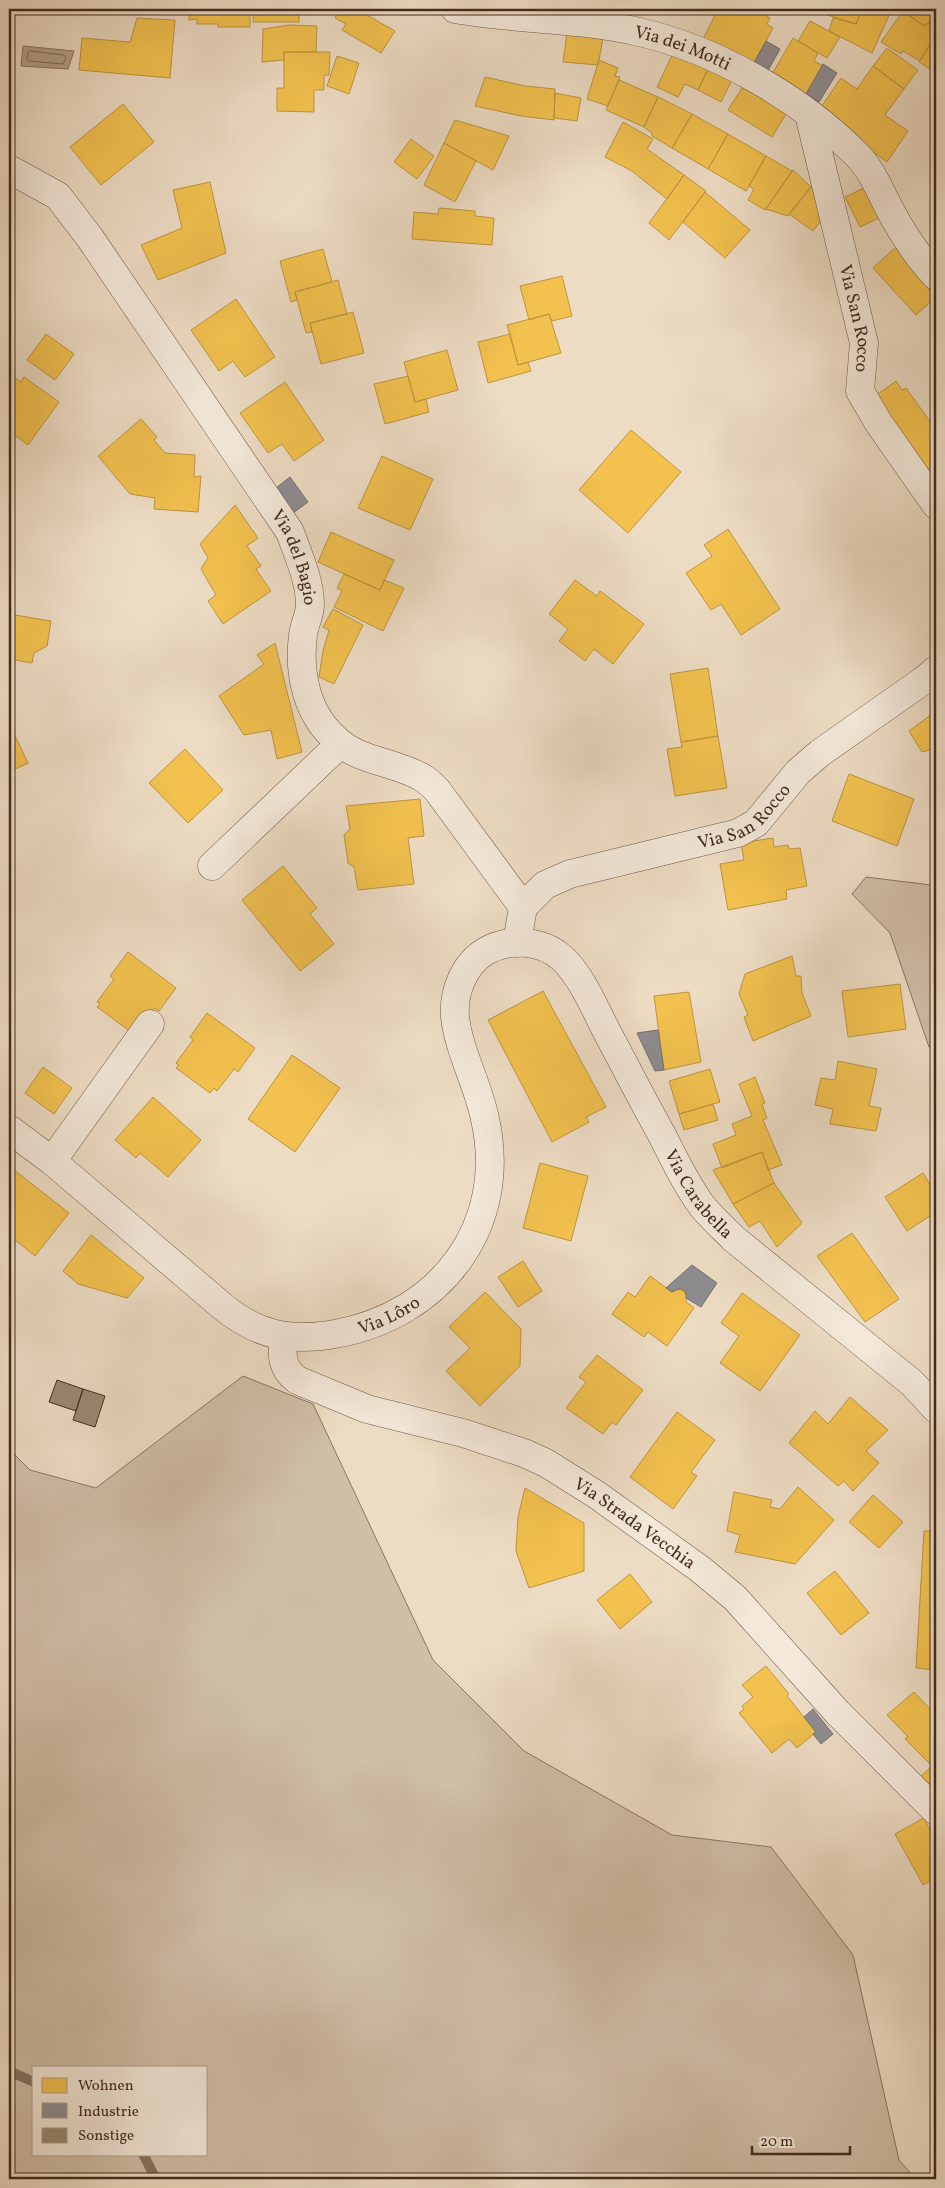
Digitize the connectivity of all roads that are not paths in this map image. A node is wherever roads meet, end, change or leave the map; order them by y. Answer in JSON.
{"nodes":[{"id":1,"x":455,"y":9,"type":"edge"},
{"id":2,"x":810,"y":114,"type":"junction"},
{"id":3,"x":9,"y":168,"type":"edge"},
{"id":4,"x":936,"y":276,"type":"edge"},
{"id":5,"x":936,"y":505,"type":"edge"},
{"id":6,"x":936,"y":670,"type":"edge"},
{"id":7,"x":340,"y":744,"type":"junction"},
{"id":8,"x":212,"y":866,"type":"dead end"},
{"id":9,"x":523,"y":907,"type":"junction"},
{"id":10,"x":518,"y":943,"type":"junction"},
{"id":11,"x":150,"y":1024,"type":"dead end"},
{"id":12,"x":9,"y":1130,"type":"edge"},
{"id":13,"x":52,"y":1161,"type":"junction"},
{"id":14,"x":283,"y":1336,"type":"junction"},
{"id":15,"x":936,"y":1410,"type":"edge"},
{"id":16,"x":936,"y":1810,"type":"edge"}],
"edges":[{"from":1,"to":2,"type":"street","name":"Via dei Motti"},
{"from":2,"to":4,"type":"street","name":"Via dei Motti"},
{"from":2,"to":5,"type":"street","name":"Via San Rocco"},
{"from":3,"to":7,"type":"street","name":"Via del Bagio"},
{"from":6,"to":9,"type":"street","name":"Via San Rocco"},
{"from":7,"to":8,"type":"street"},
{"from":7,"to":9,"type":"street","name":"Via del Bagio"},
{"from":9,"to":10,"type":"street"},
{"from":10,"to":14,"type":"street","name":"Via Lôro"},
{"from":10,"to":15,"type":"street","name":"Via Carabella"},
{"from":11,"to":13,"type":"street"},
{"from":12,"to":13,"type":"street","name":"Via Lôro"},
{"from":13,"to":14,"type":"street","name":"Via Lôro"},
{"from":14,"to":16,"type":"street","name":"Via Strada Vecchia"}]}
